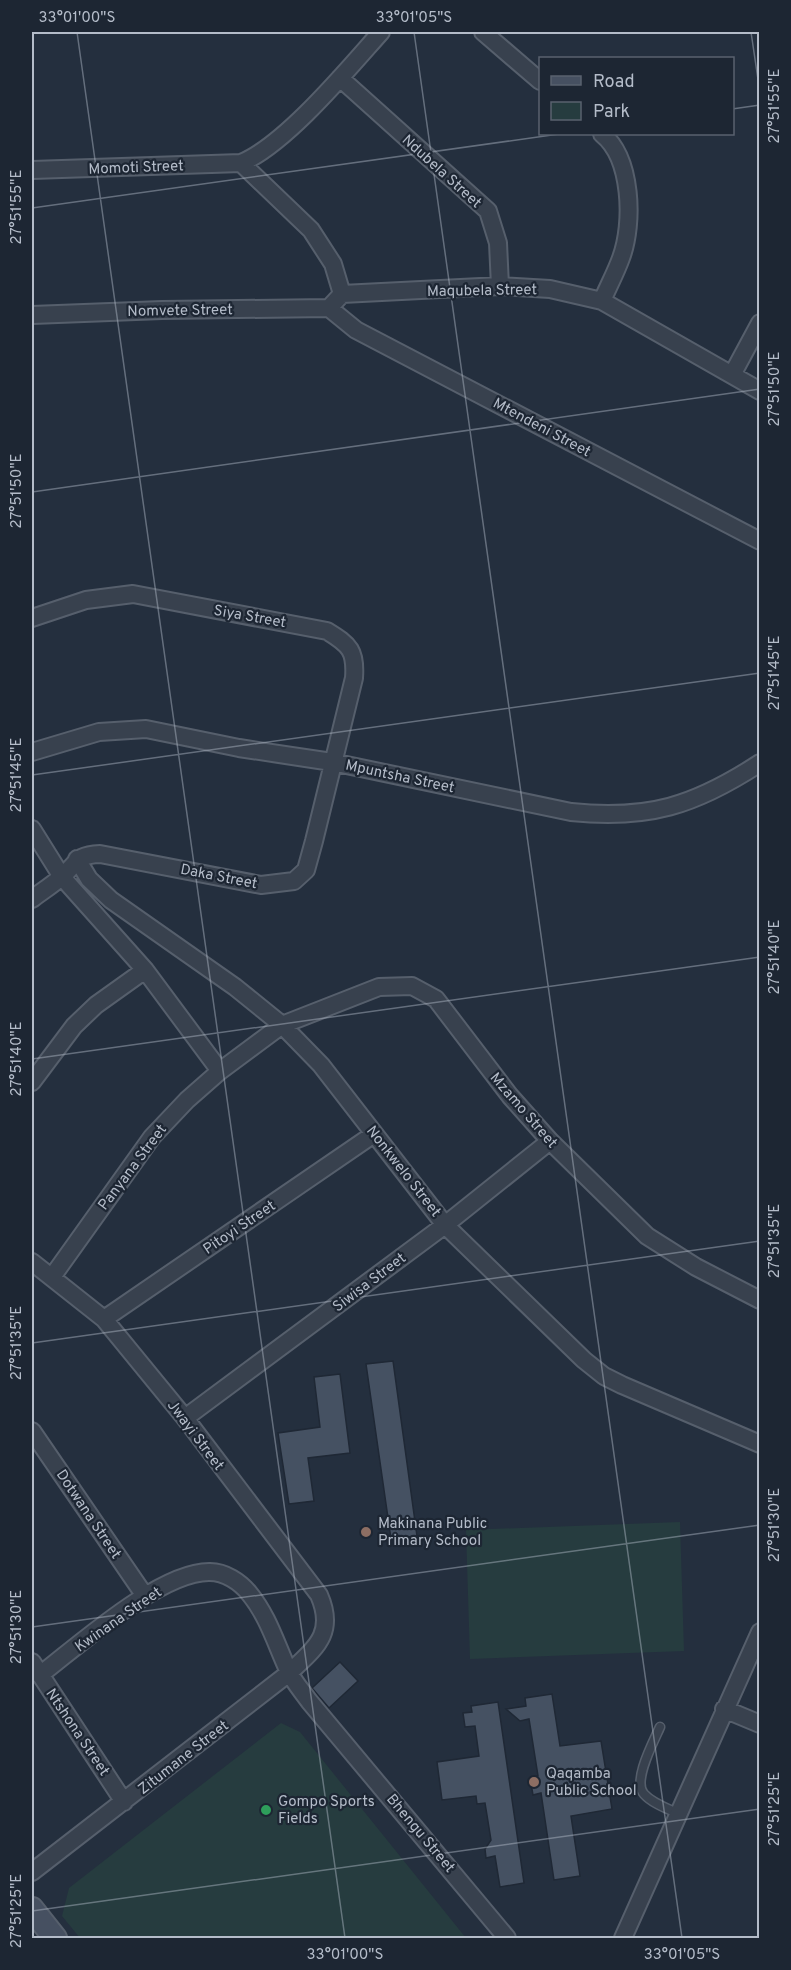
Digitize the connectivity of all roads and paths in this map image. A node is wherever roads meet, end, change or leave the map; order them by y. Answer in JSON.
{"nodes":[{"id":1,"x":381,"y":32,"type":"edge"},
{"id":2,"x":483,"y":32,"type":"edge"},
{"id":3,"x":340,"y":78,"type":"junction"},
{"id":4,"x":539,"y":80,"type":"edge"},
{"id":5,"x":603,"y":135,"type":"edge"},
{"id":6,"x":241,"y":163,"type":"junction"},
{"id":7,"x":32,"y":170,"type":"edge"},
{"id":8,"x":500,"y":286,"type":"junction"},
{"id":9,"x":342,"y":294,"type":"junction"},
{"id":10,"x":602,"y":301,"type":"junction"},
{"id":11,"x":329,"y":308,"type":"junction"},
{"id":12,"x":32,"y":315,"type":"edge"},
{"id":13,"x":759,"y":323,"type":"edge"},
{"id":14,"x":732,"y":375,"type":"junction"},
{"id":15,"x":759,"y":391,"type":"edge"},
{"id":16,"x":759,"y":541,"type":"edge"},
{"id":17,"x":32,"y":618,"type":"edge"},
{"id":18,"x":32,"y":752,"type":"edge"},
{"id":19,"x":332,"y":762,"type":"junction"},
{"id":20,"x":759,"y":763,"type":"edge"},
{"id":21,"x":32,"y":829,"type":"edge"},
{"id":22,"x":77,"y":858,"type":"junction"},
{"id":23,"x":62,"y":877,"type":"junction"},
{"id":24,"x":32,"y":899,"type":"edge"},
{"id":25,"x":145,"y":970,"type":"junction"},
{"id":26,"x":282,"y":1025,"type":"junction"},
{"id":27,"x":220,"y":1071,"type":"junction"},
{"id":28,"x":32,"y":1082,"type":"edge"},
{"id":29,"x":374,"y":1134,"type":"junction"},
{"id":30,"x":550,"y":1141,"type":"junction"},
{"id":31,"x":445,"y":1225,"type":"junction"},
{"id":32,"x":32,"y":1262,"type":"edge"},
{"id":33,"x":52,"y":1277,"type":"junction"},
{"id":34,"x":759,"y":1300,"type":"edge"},
{"id":35,"x":104,"y":1319,"type":"junction"},
{"id":36,"x":185,"y":1418,"type":"junction"},
{"id":37,"x":32,"y":1431,"type":"edge"},
{"id":38,"x":759,"y":1444,"type":"edge"},
{"id":39,"x":145,"y":1596,"type":"junction"},
{"id":40,"x":325,"y":1632,"type":"joint"},
{"id":41,"x":759,"y":1632,"type":"edge"},
{"id":42,"x":36,"y":1669,"type":"edge"},
{"id":43,"x":289,"y":1673,"type":"junction"},
{"id":44,"x":724,"y":1709,"type":"junction"},
{"id":45,"x":759,"y":1724,"type":"edge"},
{"id":46,"x":660,"y":1727,"type":"dead end"},
{"id":47,"x":124,"y":1802,"type":"junction"},
{"id":48,"x":677,"y":1813,"type":"junction"},
{"id":49,"x":32,"y":1872,"type":"edge"},
{"id":50,"x":34,"y":1919,"type":"edge"},
{"id":51,"x":55,"y":1938,"type":"edge"},
{"id":52,"x":507,"y":1938,"type":"edge"},
{"id":53,"x":622,"y":1938,"type":"edge"}],
"edges":[{"from":1,"to":3,"type":"street","name":"Momoti Street"},
{"from":2,"to":4,"type":"street"},
{"from":3,"to":6,"type":"street","name":"Momoti Street"},
{"from":3,"to":8,"type":"street","name":"Ndubela Street"},
{"from":5,"to":10,"type":"street"},
{"from":6,"to":7,"type":"street","name":"Momoti Street"},
{"from":6,"to":9,"type":"street"},
{"from":8,"to":9,"type":"street","name":"Maqubela Street"},
{"from":8,"to":10,"type":"street","name":"Maqubela Street"},
{"from":9,"to":11,"type":"street"},
{"from":10,"to":14,"type":"street","name":"Maqubela Street"},
{"from":11,"to":12,"type":"street","name":"Nomvete Street"},
{"from":11,"to":16,"type":"street","name":"Mtendeni Street"},
{"from":13,"to":14,"type":"street"},
{"from":14,"to":15,"type":"street","name":"Maqubela Street"},
{"from":17,"to":19,"type":"street","name":"Siya Street"},
{"from":18,"to":19,"type":"street","name":"Mpuntsha Street"},
{"from":19,"to":20,"type":"street","name":"Mpuntsha Street"},
{"from":19,"to":22,"type":"street","name":"Daka Street"},
{"from":21,"to":23,"type":"street"},
{"from":22,"to":23,"type":"street"},
{"from":22,"to":26,"type":"street","name":"Nonkwelo Street"},
{"from":23,"to":24,"type":"street"},
{"from":23,"to":25,"type":"street"},
{"from":25,"to":27,"type":"street"},
{"from":25,"to":28,"type":"street"},
{"from":26,"to":27,"type":"street","name":"Panyana Street"},
{"from":26,"to":29,"type":"street","name":"Nonkwelo Street"},
{"from":26,"to":30,"type":"street","name":"Mzamo Street"},
{"from":27,"to":33,"type":"street","name":"Panyana Street"},
{"from":29,"to":31,"type":"street","name":"Nonkwelo Street"},
{"from":29,"to":35,"type":"street","name":"Pitoyi Street"},
{"from":30,"to":31,"type":"street","name":"Siwisa Street"},
{"from":30,"to":34,"type":"street","name":"Mzamo Street"},
{"from":31,"to":36,"type":"street","name":"Siwisa Street"},
{"from":31,"to":38,"type":"street","name":"Nonkwelo Street"},
{"from":32,"to":33,"type":"street","name":"Jwayi Street"},
{"from":33,"to":35,"type":"street","name":"Jwayi Street"},
{"from":35,"to":36,"type":"street","name":"Jwayi Street"},
{"from":36,"to":40,"type":"street","name":"Jwayi Street"},
{"from":37,"to":39,"type":"street","name":"Dotwana Street"},
{"from":39,"to":42,"type":"street","name":"Kwinana Street"},
{"from":39,"to":43,"type":"street","name":"Kwinana Street"},
{"from":40,"to":43,"type":"street","name":"Zitumane Street"},
{"from":41,"to":44,"type":"street"},
{"from":42,"to":47,"type":"street","name":"Ntshona Street"},
{"from":43,"to":47,"type":"street","name":"Zitumane Street"},
{"from":43,"to":52,"type":"street","name":"Bhengu Street"},
{"from":44,"to":45,"type":"street"},
{"from":44,"to":48,"type":"street"},
{"from":46,"to":48,"type":"lane"},
{"from":47,"to":49,"type":"street","name":"Zitumane Street"},
{"from":48,"to":53,"type":"street"},
{"from":50,"to":51,"type":"street"}]}
